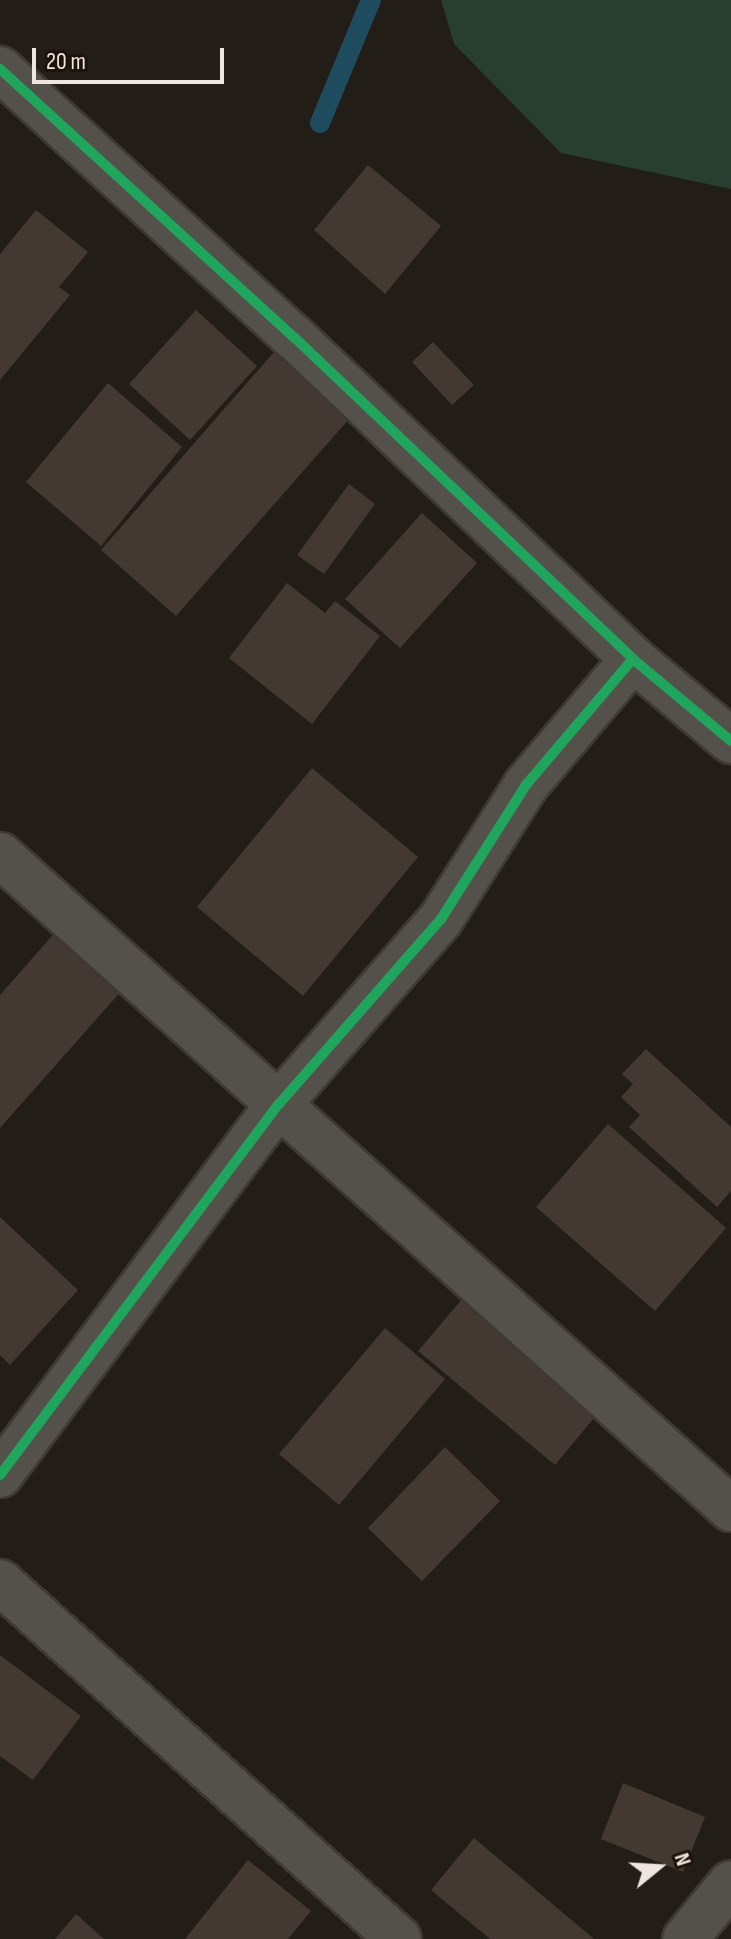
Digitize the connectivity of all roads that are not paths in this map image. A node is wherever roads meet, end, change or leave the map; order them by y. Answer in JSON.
{"nodes":[{"id":1,"x":0,"y":69,"type":"edge"},
{"id":2,"x":633,"y":659,"type":"junction"},
{"id":3,"x":731,"y":741,"type":"edge"},
{"id":4,"x":0,"y":855,"type":"edge"},
{"id":5,"x":279,"y":1104,"type":"junction"},
{"id":6,"x":0,"y":1475,"type":"edge"},
{"id":7,"x":731,"y":1509,"type":"edge"},
{"id":8,"x":0,"y":1582,"type":"edge"},
{"id":9,"x":731,"y":1883,"type":"edge"},
{"id":10,"x":399,"y":1939,"type":"edge"},
{"id":11,"x":685,"y":1939,"type":"edge"}],
"edges":[{"from":1,"to":2,"type":"street"},
{"from":2,"to":3,"type":"street"},
{"from":2,"to":5,"type":"street"},
{"from":4,"to":5,"type":"street"},
{"from":5,"to":6,"type":"street"},
{"from":5,"to":7,"type":"street"},
{"from":8,"to":10,"type":"street"},
{"from":9,"to":11,"type":"street"}]}
